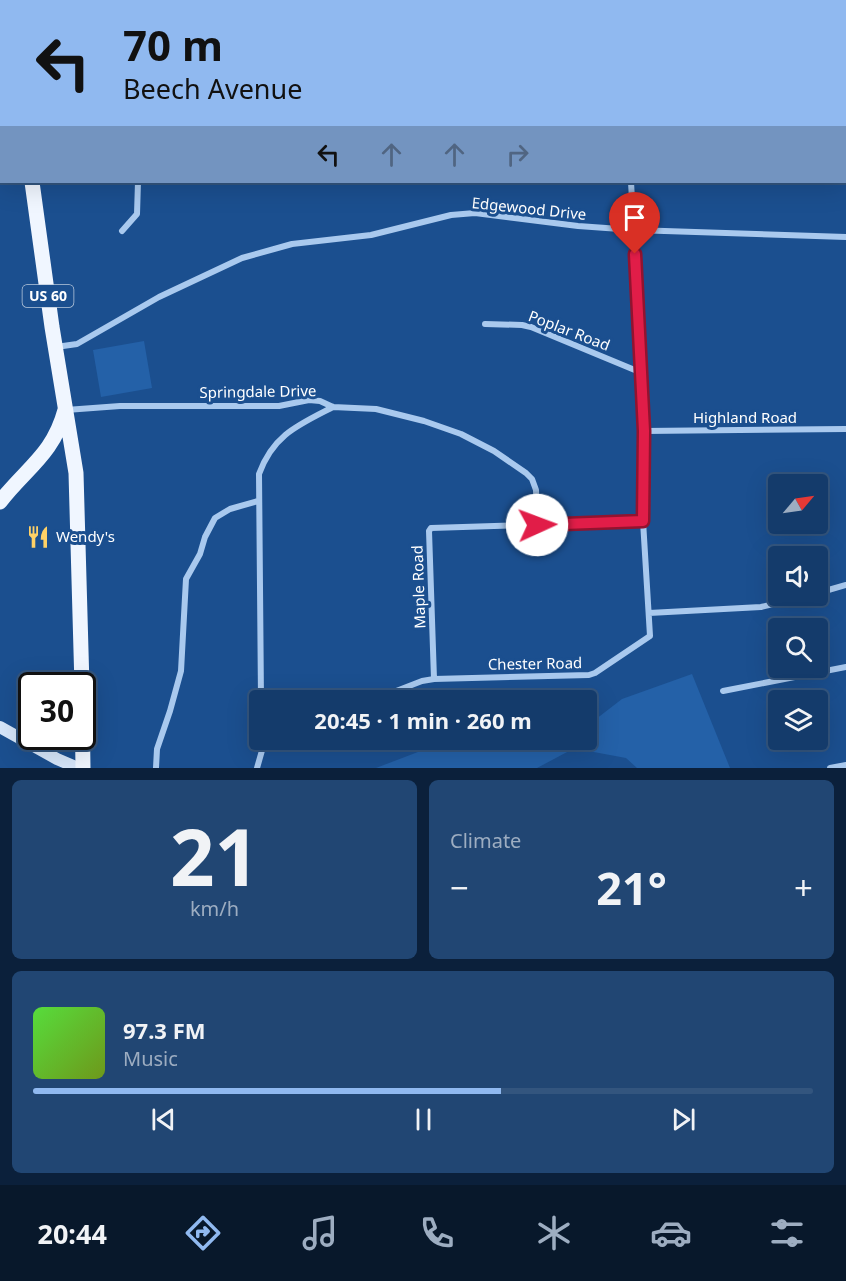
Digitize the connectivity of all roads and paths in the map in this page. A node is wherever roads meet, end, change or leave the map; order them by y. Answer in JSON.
{"nodes":[{"id":1,"x":32,"y":183,"type":"edge"},
{"id":2,"x":138,"y":183,"type":"edge"},
{"id":3,"x":631,"y":183,"type":"edge"},
{"id":4,"x":634,"y":230,"type":"junction"},
{"id":5,"x":122,"y":231,"type":"dead end"},
{"id":6,"x":846,"y":237,"type":"edge"},
{"id":7,"x":484,"y":324,"type":"dead end"},
{"id":8,"x":56,"y":347,"type":"junction"},
{"id":9,"x":642,"y":373,"type":"junction"},
{"id":10,"x":333,"y":407,"type":"junction"},
{"id":11,"x":65,"y":410,"type":"junction"},
{"id":12,"x":846,"y":429,"type":"edge"},
{"id":13,"x":644,"y":431,"type":"junction"},
{"id":14,"x":34,"y":465,"type":"junction"},
{"id":15,"x":258,"y":501,"type":"junction"},
{"id":16,"x":0,"y":502,"type":"edge"},
{"id":17,"x":76,"y":512,"type":"junction"},
{"id":18,"x":643,"y":521,"type":"junction"},
{"id":19,"x":537,"y":525,"type":"junction"},
{"id":20,"x":846,"y":585,"type":"edge"},
{"id":21,"x":828,"y":590,"type":"edge"},
{"id":22,"x":768,"y":605,"type":"edge"},
{"id":23,"x":649,"y":613,"type":"junction"},
{"id":24,"x":846,"y":667,"type":"edge"},
{"id":25,"x":82,"y":672,"type":"edge"},
{"id":26,"x":434,"y":679,"type":"junction"},
{"id":27,"x":261,"y":690,"type":"edge"},
{"id":28,"x":399,"y":690,"type":"edge"},
{"id":29,"x":723,"y":691,"type":"dead end"},
{"id":30,"x":0,"y":727,"type":"edge"},
{"id":31,"x":81,"y":750,"type":"edge"},
{"id":32,"x":262,"y":750,"type":"edge"},
{"id":33,"x":846,"y":765,"type":"edge"},
{"id":34,"x":81,"y":768,"type":"edge"},
{"id":35,"x":156,"y":768,"type":"edge"},
{"id":36,"x":257,"y":768,"type":"edge"},
{"id":37,"x":831,"y":768,"type":"edge"}],
"edges":[{"from":1,"to":8,"type":"main road","number":"US 60"},
{"from":2,"to":5,"type":"street"},
{"from":3,"to":4,"type":"street"},
{"from":4,"to":6,"type":"street","name":"Edgewood Drive"},
{"from":4,"to":8,"type":"street","name":"Edgewood Drive"},
{"from":4,"to":9,"type":"street"},
{"from":7,"to":9,"type":"street","name":"Poplar Road"},
{"from":8,"to":11,"type":"main road","number":"US 60"},
{"from":9,"to":13,"type":"street"},
{"from":10,"to":11,"type":"street","name":"Springdale Drive"},
{"from":10,"to":15,"type":"street"},
{"from":10,"to":19,"type":"street","name":"Springdale Drive"},
{"from":11,"to":14,"type":"main road","number":"US 60"},
{"from":11,"to":17,"type":"main road","number":"US 60"},
{"from":12,"to":13,"type":"street","name":"Highland Road"},
{"from":13,"to":18,"type":"street"},
{"from":14,"to":16,"type":"main road","number":"US 60"},
{"from":14,"to":17,"type":"main road"},
{"from":15,"to":27,"type":"street"},
{"from":15,"to":35,"type":"street"},
{"from":17,"to":25,"type":"main road","number":"US 60"},
{"from":18,"to":19,"type":"street","name":"Maple Road"},
{"from":18,"to":23,"type":"street"},
{"from":19,"to":26,"type":"street","name":"Maple Road"},
{"from":20,"to":21,"type":"street"},
{"from":22,"to":23,"type":"street"},
{"from":23,"to":26,"type":"street","name":"Chester Road"},
{"from":24,"to":29,"type":"street"},
{"from":26,"to":28,"type":"street","name":"Chester Road"},
{"from":30,"to":34,"type":"main road"},
{"from":31,"to":34,"type":"main road"},
{"from":32,"to":36,"type":"street"},
{"from":33,"to":37,"type":"street"}]}
